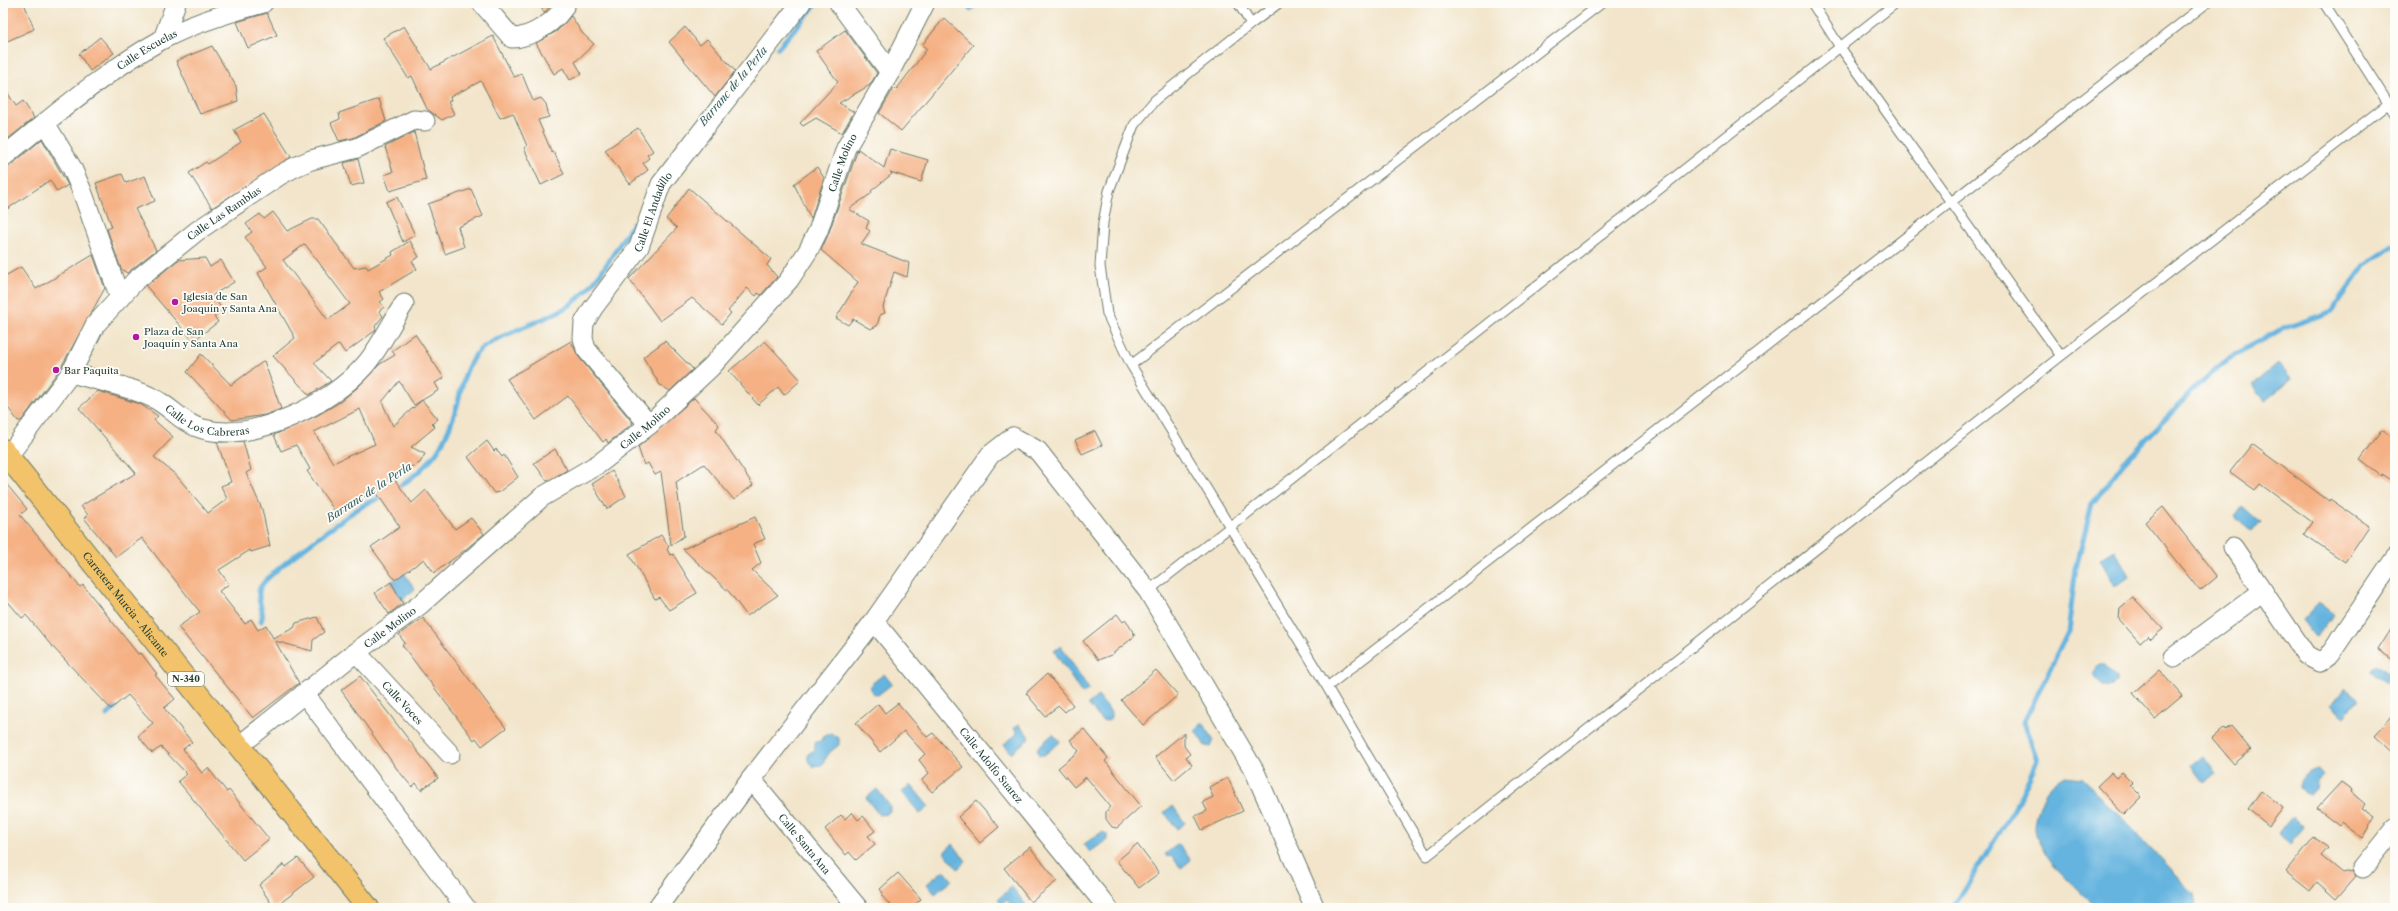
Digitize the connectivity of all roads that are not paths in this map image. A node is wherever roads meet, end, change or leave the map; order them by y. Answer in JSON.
{"nodes":[{"id":1,"x":176,"y":3,"type":"edge"},
{"id":2,"x":263,"y":3,"type":"edge"},
{"id":3,"x":482,"y":3,"type":"edge"},
{"id":4,"x":566,"y":3,"type":"edge"},
{"id":5,"x":800,"y":3,"type":"edge"},
{"id":6,"x":839,"y":3,"type":"edge"},
{"id":7,"x":925,"y":3,"type":"edge"},
{"id":8,"x":1238,"y":3,"type":"edge"},
{"id":9,"x":1279,"y":3,"type":"edge"},
{"id":10,"x":1602,"y":3,"type":"edge"},
{"id":11,"x":1812,"y":3,"type":"edge"},
{"id":12,"x":1896,"y":3,"type":"edge"},
{"id":13,"x":2208,"y":3,"type":"edge"},
{"id":14,"x":2324,"y":3,"type":"edge"},
{"id":15,"x":1251,"y":24,"type":"junction"},
{"id":16,"x":163,"y":39,"type":"junction"},
{"id":17,"x":1840,"y":47,"type":"junction"},
{"id":18,"x":890,"y":72,"type":"junction"},
{"id":19,"x":2388,"y":104,"type":"junction"},
{"id":20,"x":2395,"y":114,"type":"edge"},
{"id":21,"x":425,"y":121,"type":"dead end"},
{"id":22,"x":45,"y":123,"type":"junction"},
{"id":23,"x":3,"y":157,"type":"edge"},
{"id":24,"x":1950,"y":202,"type":"junction"},
{"id":25,"x":120,"y":298,"type":"junction"},
{"id":26,"x":404,"y":304,"type":"dead end"},
{"id":27,"x":2061,"y":356,"type":"junction"},
{"id":28,"x":1131,"y":365,"type":"junction"},
{"id":29,"x":71,"y":373,"type":"junction"},
{"id":30,"x":649,"y":425,"type":"junction"},
{"id":31,"x":5,"y":453,"type":"edge"},
{"id":32,"x":1230,"y":527,"type":"junction"},
{"id":33,"x":2233,"y":547,"type":"dead end"},
{"id":34,"x":2395,"y":558,"type":"edge"},
{"id":35,"x":1148,"y":591,"type":"junction"},
{"id":36,"x":2263,"y":592,"type":"junction"},
{"id":37,"x":874,"y":621,"type":"junction"},
{"id":38,"x":356,"y":652,"type":"junction"},
{"id":39,"x":2174,"y":658,"type":"dead end"},
{"id":40,"x":1328,"y":687,"type":"junction"},
{"id":41,"x":304,"y":693,"type":"junction"},
{"id":42,"x":239,"y":746,"type":"junction"},
{"id":43,"x":450,"y":754,"type":"dead end"},
{"id":44,"x":751,"y":779,"type":"junction"},
{"id":45,"x":2395,"y":828,"type":"edge"},
{"id":46,"x":2363,"y":868,"type":"dead end"},
{"id":47,"x":368,"y":908,"type":"edge"},
{"id":48,"x":466,"y":908,"type":"edge"},
{"id":49,"x":657,"y":908,"type":"edge"},
{"id":50,"x":858,"y":908,"type":"edge"},
{"id":51,"x":1108,"y":908,"type":"edge"},
{"id":52,"x":1315,"y":908,"type":"edge"}],
"edges":[{"from":1,"to":16,"type":"street"},
{"from":2,"to":16,"type":"street","name":"Calle Escuelas"},
{"from":3,"to":4,"type":"street"},
{"from":5,"to":30,"type":"street","name":"Calle El Andadillo"},
{"from":6,"to":18,"type":"street"},
{"from":7,"to":18,"type":"street","name":"Calle Molino"},
{"from":8,"to":15,"type":"lane"},
{"from":9,"to":15,"type":"lane"},
{"from":10,"to":28,"type":"lane"},
{"from":11,"to":17,"type":"lane"},
{"from":12,"to":17,"type":"lane"},
{"from":13,"to":24,"type":"lane"},
{"from":14,"to":19,"type":"lane"},
{"from":15,"to":28,"type":"lane"},
{"from":16,"to":22,"type":"street","name":"Calle Escuelas"},
{"from":17,"to":24,"type":"lane"},
{"from":17,"to":32,"type":"lane"},
{"from":18,"to":30,"type":"street","name":"Calle Molino"},
{"from":19,"to":20,"type":"lane"},
{"from":19,"to":27,"type":"lane"},
{"from":21,"to":25,"type":"street","name":"Calle Las Ramblas"},
{"from":22,"to":23,"type":"street","name":"Calle Escuelas"},
{"from":22,"to":25,"type":"street"},
{"from":24,"to":27,"type":"lane"},
{"from":24,"to":40,"type":"lane"},
{"from":25,"to":29,"type":"street","name":"Calle Las Ramblas"},
{"from":26,"to":29,"type":"street","name":"Calle Los Cabreras"},
{"from":27,"to":40,"type":"lane"},
{"from":28,"to":32,"type":"lane"},
{"from":29,"to":31,"type":"street"},
{"from":30,"to":38,"type":"street","name":"Calle Molino"},
{"from":31,"to":42,"type":"highway","name":"Carretera Murcia - Alicante","number":"N-340"},
{"from":32,"to":35,"type":"lane"},
{"from":32,"to":40,"type":"lane"},
{"from":33,"to":36,"type":"street"},
{"from":34,"to":36,"type":"street"},
{"from":35,"to":37,"type":"street"},
{"from":35,"to":52,"type":"street"},
{"from":36,"to":39,"type":"street"},
{"from":37,"to":44,"type":"street"},
{"from":37,"to":51,"type":"street","name":"Calle Adolfo Suarez"},
{"from":38,"to":41,"type":"street","name":"Calle Molino"},
{"from":38,"to":43,"type":"street","name":"Calle Voces"},
{"from":41,"to":42,"type":"street","name":"Calle Molino"},
{"from":41,"to":48,"type":"street"},
{"from":42,"to":47,"type":"highway","name":"Carretera Murcia - Alicante","number":"N-340"},
{"from":44,"to":49,"type":"street"},
{"from":44,"to":50,"type":"street","name":"Calle Santa Ana"},
{"from":45,"to":46,"type":"street"}]}
